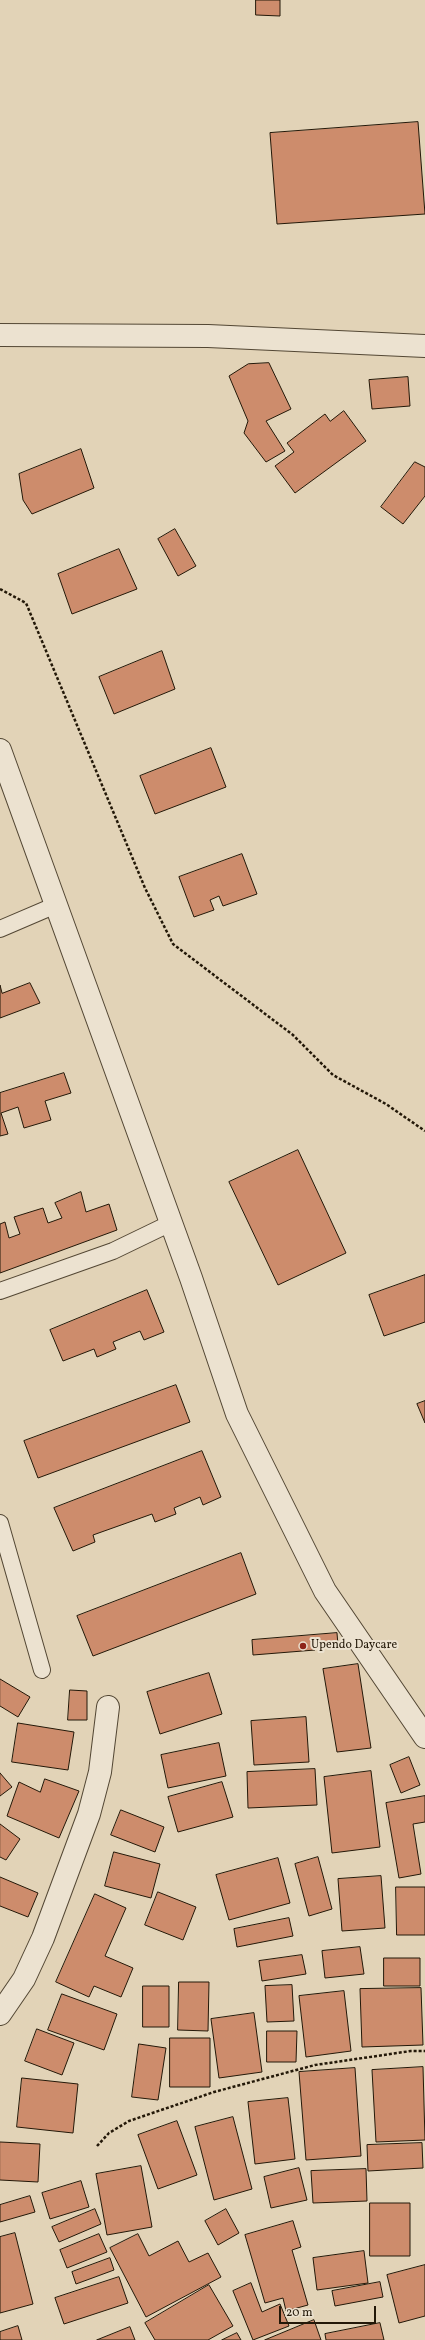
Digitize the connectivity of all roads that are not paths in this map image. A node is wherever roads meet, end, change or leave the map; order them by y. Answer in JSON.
{"nodes":[{"id":1,"x":0,"y":335,"type":"edge"},
{"id":2,"x":425,"y":346,"type":"edge"},
{"id":3,"x":0,"y":750,"type":"edge"},
{"id":4,"x":56,"y":905,"type":"junction"},
{"id":5,"x":0,"y":929,"type":"edge"},
{"id":6,"x":172,"y":1223,"type":"junction"},
{"id":7,"x":0,"y":1291,"type":"edge"},
{"id":8,"x":0,"y":1523,"type":"edge"},
{"id":9,"x":42,"y":1670,"type":"dead end"},
{"id":10,"x":108,"y":1707,"type":"dead end"},
{"id":11,"x":425,"y":1737,"type":"edge"},
{"id":12,"x":0,"y":2014,"type":"edge"}],
"edges":[{"from":1,"to":2,"type":"street"},
{"from":3,"to":4,"type":"street"},
{"from":4,"to":5,"type":"lane"},
{"from":4,"to":6,"type":"street"},
{"from":6,"to":7,"type":"lane"},
{"from":6,"to":11,"type":"street"},
{"from":8,"to":9,"type":"lane"},
{"from":10,"to":12,"type":"street"}]}
